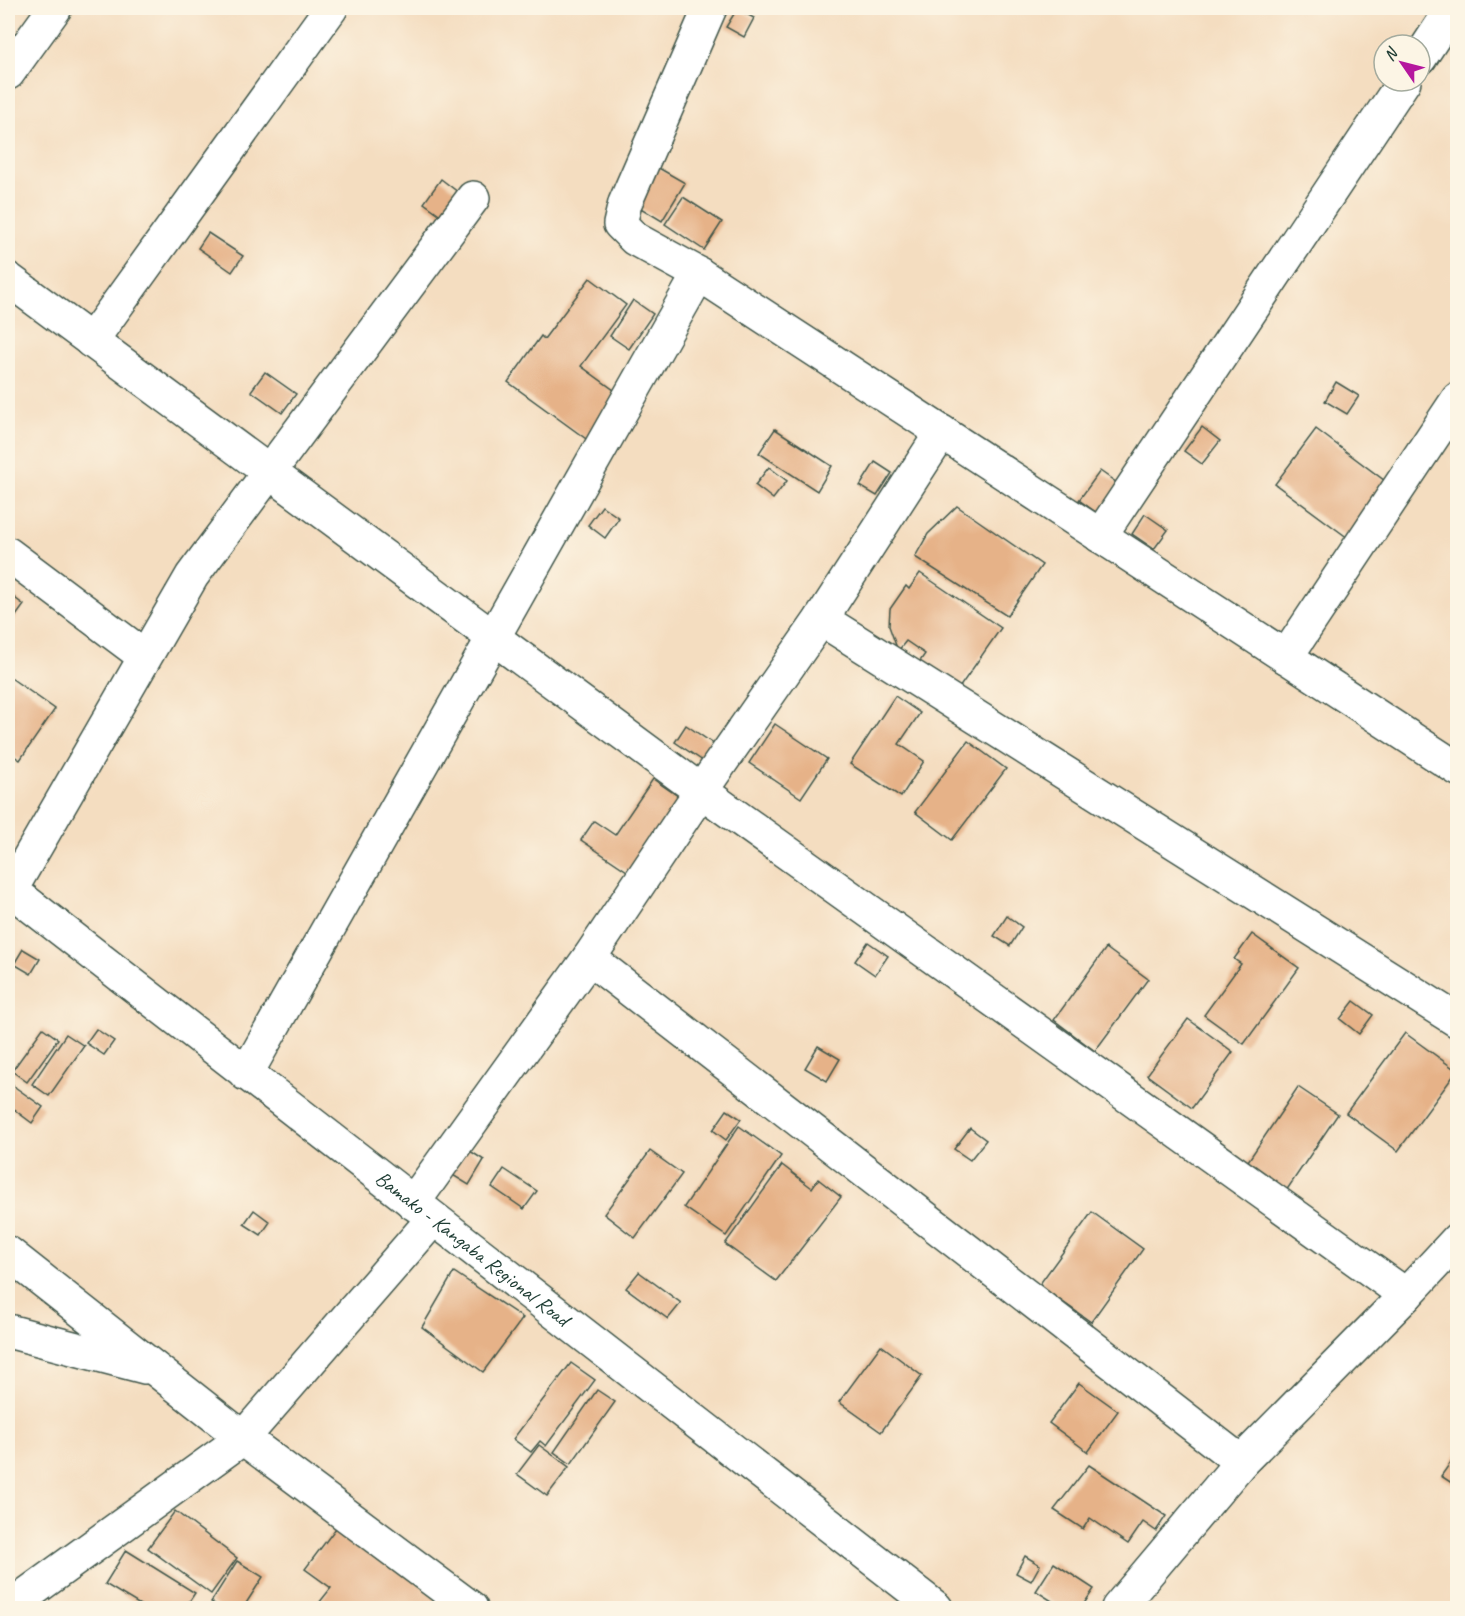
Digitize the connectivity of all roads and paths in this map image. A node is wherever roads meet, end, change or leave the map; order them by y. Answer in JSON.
{"nodes":[{"id":1,"x":55,"y":8,"type":"edge"},
{"id":2,"x":331,"y":8,"type":"edge"},
{"id":3,"x":711,"y":8,"type":"edge"},
{"id":4,"x":1443,"y":23,"type":"dead end"},
{"id":5,"x":1432,"y":40,"type":"edge"},
{"id":6,"x":8,"y":73,"type":"edge"},
{"id":7,"x":1396,"y":93,"type":"edge"},
{"id":8,"x":473,"y":198,"type":"dead end"},
{"id":9,"x":699,"y":274,"type":"junction"},
{"id":10,"x":8,"y":279,"type":"edge"},
{"id":11,"x":91,"y":341,"type":"junction"},
{"id":12,"x":1458,"y":399,"type":"edge"},
{"id":13,"x":942,"y":432,"type":"junction"},
{"id":14,"x":269,"y":472,"type":"junction"},
{"id":15,"x":1100,"y":536,"type":"junction"},
{"id":16,"x":8,"y":554,"type":"edge"},
{"id":17,"x":821,"y":619,"type":"junction"},
{"id":18,"x":492,"y":637,"type":"junction"},
{"id":19,"x":144,"y":656,"type":"junction"},
{"id":20,"x":1286,"y":657,"type":"junction"},
{"id":21,"x":1458,"y":769,"type":"edge"},
{"id":22,"x":701,"y":791,"type":"junction"},
{"id":23,"x":9,"y":889,"type":"edge"},
{"id":24,"x":589,"y":958,"type":"junction"},
{"id":25,"x":1458,"y":1022,"type":"edge"},
{"id":26,"x":246,"y":1074,"type":"junction"},
{"id":27,"x":423,"y":1211,"type":"junction"},
{"id":28,"x":1458,"y":1239,"type":"edge"},
{"id":29,"x":8,"y":1252,"type":"edge"},
{"id":30,"x":1406,"y":1295,"type":"junction"},
{"id":31,"x":8,"y":1331,"type":"edge"},
{"id":32,"x":158,"y":1370,"type":"junction"},
{"id":33,"x":243,"y":1438,"type":"junction"},
{"id":34,"x":1241,"y":1462,"type":"junction"},
{"id":35,"x":8,"y":1608,"type":"edge"},
{"id":36,"x":471,"y":1608,"type":"edge"},
{"id":37,"x":936,"y":1608,"type":"edge"},
{"id":38,"x":1118,"y":1608,"type":"edge"}],
"edges":[{"from":1,"to":6,"type":"street"},
{"from":2,"to":11,"type":"street"},
{"from":3,"to":9,"type":"street"},
{"from":4,"to":5,"type":"street"},
{"from":7,"to":15,"type":"street"},
{"from":8,"to":14,"type":"street"},
{"from":9,"to":13,"type":"street"},
{"from":9,"to":18,"type":"street"},
{"from":10,"to":11,"type":"street"},
{"from":11,"to":14,"type":"street"},
{"from":12,"to":20,"type":"street"},
{"from":13,"to":15,"type":"street"},
{"from":13,"to":17,"type":"street"},
{"from":14,"to":18,"type":"street"},
{"from":14,"to":19,"type":"street"},
{"from":15,"to":20,"type":"street"},
{"from":16,"to":19,"type":"street"},
{"from":17,"to":22,"type":"street"},
{"from":17,"to":25,"type":"street"},
{"from":18,"to":22,"type":"street"},
{"from":18,"to":26,"type":"street"},
{"from":19,"to":23,"type":"street"},
{"from":20,"to":21,"type":"street"},
{"from":22,"to":24,"type":"street"},
{"from":22,"to":30,"type":"street"},
{"from":23,"to":26,"type":"street","name":"Bamako - Kangaba Regional Road"},
{"from":24,"to":27,"type":"street"},
{"from":24,"to":34,"type":"street"},
{"from":26,"to":27,"type":"street","name":"Bamako - Kangaba Regional Road"},
{"from":27,"to":33,"type":"street"},
{"from":27,"to":37,"type":"street","name":"Bamako - Kangaba Regional Road"},
{"from":28,"to":30,"type":"street"},
{"from":29,"to":32,"type":"street"},
{"from":30,"to":34,"type":"street"},
{"from":31,"to":32,"type":"street"},
{"from":32,"to":33,"type":"street"},
{"from":33,"to":35,"type":"street"},
{"from":33,"to":36,"type":"street"},
{"from":34,"to":38,"type":"street"}]}
